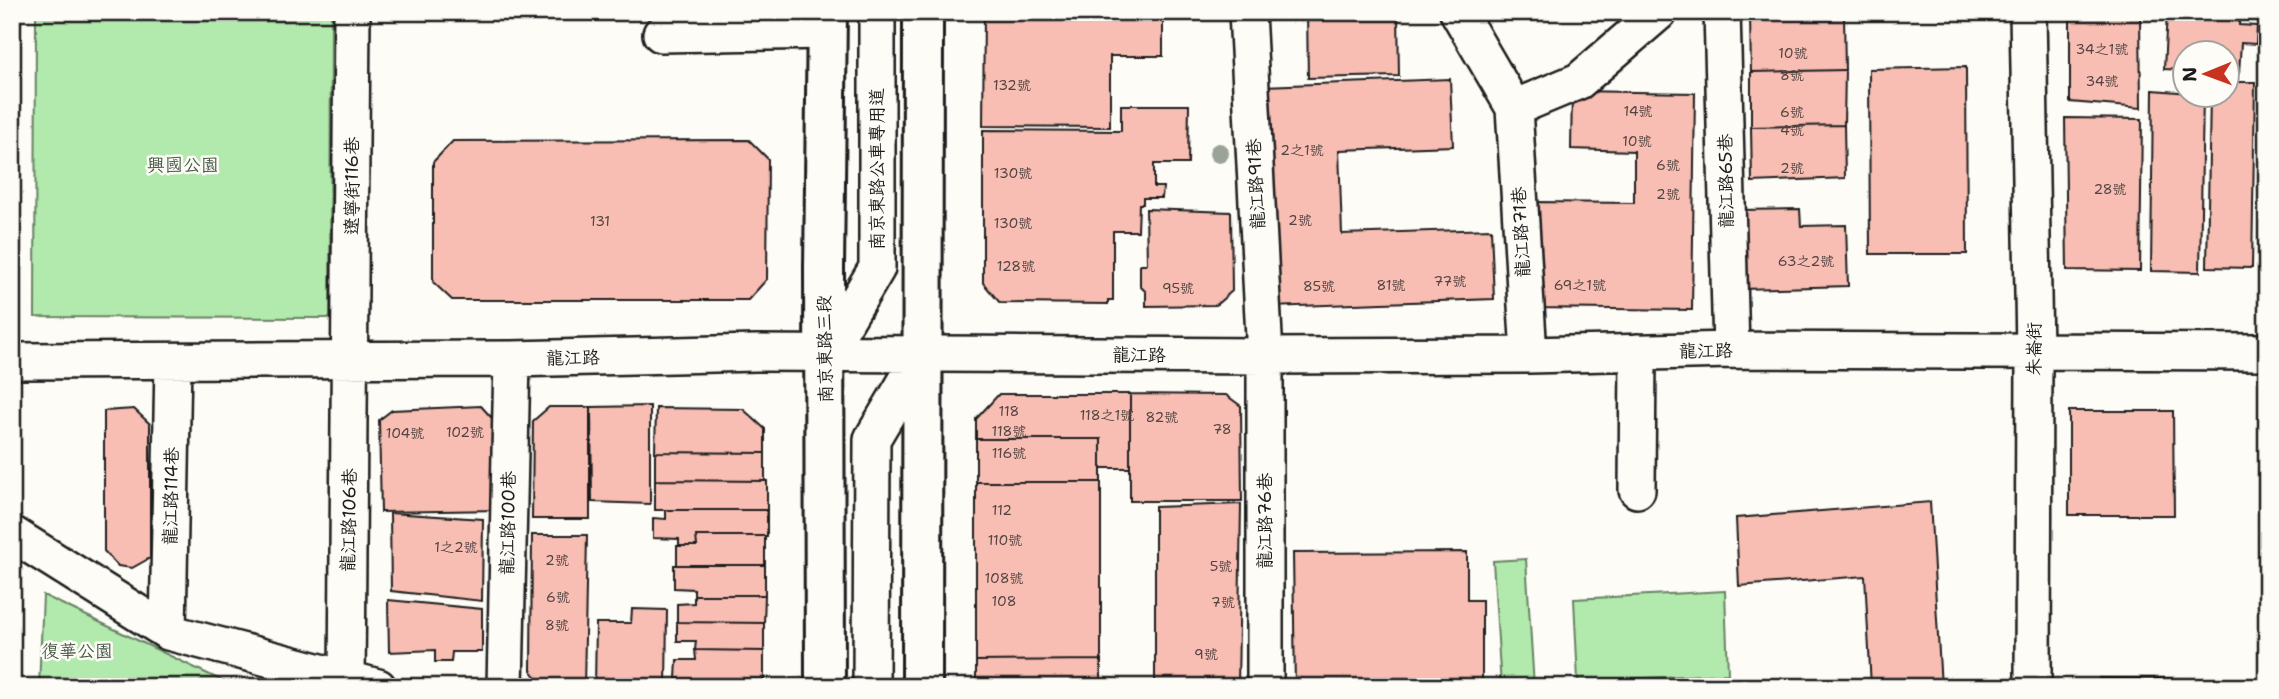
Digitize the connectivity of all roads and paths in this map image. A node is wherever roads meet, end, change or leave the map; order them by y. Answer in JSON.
{"nodes":[{"id":1,"x":352,"y":12,"type":"edge"},
{"id":2,"x":877,"y":12,"type":"edge"},
{"id":3,"x":923,"y":12,"type":"edge"},
{"id":4,"x":1247,"y":12,"type":"edge"},
{"id":5,"x":1458,"y":12,"type":"edge"},
{"id":6,"x":1659,"y":12,"type":"edge"},
{"id":7,"x":1722,"y":12,"type":"edge"},
{"id":8,"x":2028,"y":12,"type":"edge"},
{"id":9,"x":827,"y":22,"type":"edge"},
{"id":10,"x":661,"y":34,"type":"dead end"},
{"id":11,"x":1514,"y":108,"type":"junction"},
{"id":12,"x":1731,"y":350,"type":"junction"},
{"id":13,"x":2034,"y":350,"type":"junction"},
{"id":14,"x":1638,"y":352,"type":"junction"},
{"id":15,"x":2267,"y":352,"type":"edge"},
{"id":16,"x":826,"y":354,"type":"junction"},
{"id":17,"x":923,"y":354,"type":"junction"},
{"id":18,"x":1529,"y":355,"type":"junction"},
{"id":19,"x":1265,"y":356,"type":"junction"},
{"id":20,"x":352,"y":359,"type":"junction"},
{"id":21,"x":512,"y":359,"type":"junction"},
{"id":22,"x":12,"y":361,"type":"edge"},
{"id":23,"x":173,"y":361,"type":"junction"},
{"id":24,"x":1637,"y":490,"type":"dead end"},
{"id":25,"x":12,"y":534,"type":"edge"},
{"id":26,"x":168,"y":632,"type":"junction"},
{"id":27,"x":357,"y":685,"type":"edge"},
{"id":28,"x":505,"y":687,"type":"edge"},
{"id":29,"x":825,"y":687,"type":"edge"},
{"id":30,"x":870,"y":687,"type":"edge"},
{"id":31,"x":922,"y":687,"type":"edge"},
{"id":32,"x":1265,"y":687,"type":"edge"},
{"id":33,"x":2032,"y":687,"type":"edge"}],
"edges":[{"from":1,"to":20,"type":"street","name":"遼寧街116巷"},
{"from":2,"to":16,"type":"street","name":"南京東路公車專用道"},
{"from":3,"to":17,"type":"main road"},
{"from":4,"to":19,"type":"street","name":"龍江路91巷"},
{"from":5,"to":11,"type":"street"},
{"from":6,"to":11,"type":"street"},
{"from":7,"to":12,"type":"street","name":"龍江路65巷"},
{"from":8,"to":13,"type":"street","name":"朱崙街"},
{"from":9,"to":10,"type":"street"},
{"from":9,"to":16,"type":"main road","name":"南京東路三段"},
{"from":11,"to":18,"type":"street","name":"龍江路71巷"},
{"from":12,"to":13,"type":"street","name":"龍江路"},
{"from":12,"to":14,"type":"street","name":"龍江路"},
{"from":13,"to":15,"type":"street","name":"龍江路"},
{"from":13,"to":33,"type":"street","name":"朱崙街"},
{"from":14,"to":18,"type":"street","name":"龍江路"},
{"from":14,"to":24,"type":"street"},
{"from":16,"to":17,"type":"street","name":"龍江路"},
{"from":16,"to":21,"type":"street","name":"龍江路"},
{"from":16,"to":29,"type":"main road","name":"南京東路三段"},
{"from":17,"to":19,"type":"street","name":"龍江路"},
{"from":17,"to":30,"type":"street"},
{"from":17,"to":31,"type":"main road"},
{"from":18,"to":19,"type":"street","name":"龍江路"},
{"from":19,"to":32,"type":"street","name":"龍江路76巷"},
{"from":20,"to":21,"type":"street","name":"龍江路"},
{"from":20,"to":23,"type":"street","name":"龍江路"},
{"from":20,"to":27,"type":"street","name":"龍江路106巷"},
{"from":21,"to":28,"type":"street","name":"龍江路100巷"},
{"from":22,"to":23,"type":"street","name":"龍江路"},
{"from":23,"to":26,"type":"street","name":"龍江路114巷"},
{"from":25,"to":26,"type":"street"},
{"from":26,"to":27,"type":"street"}]}
